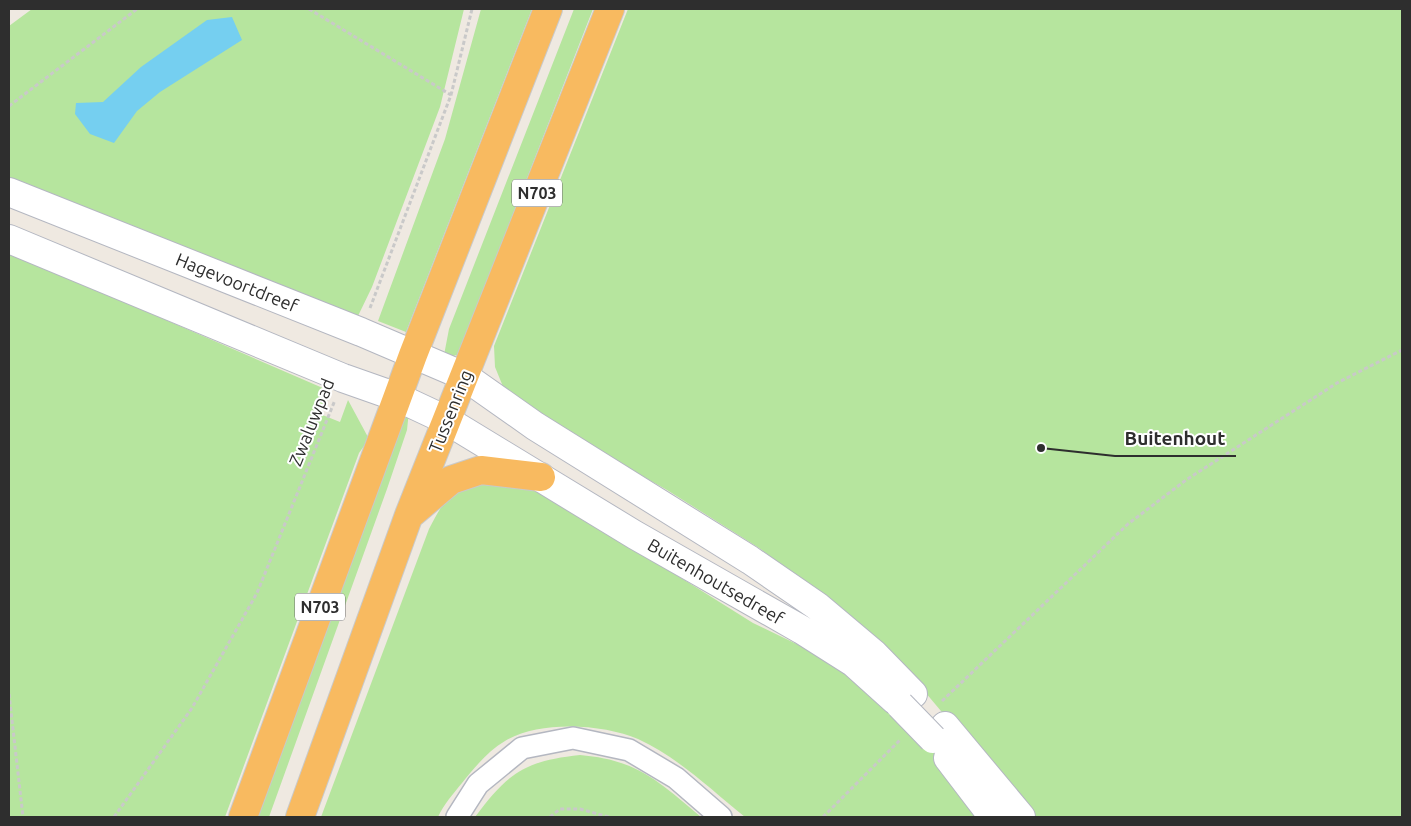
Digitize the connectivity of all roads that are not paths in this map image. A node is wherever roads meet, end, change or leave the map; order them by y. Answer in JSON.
{"nodes":[{"id":1,"x":548,"y":9,"type":"edge"},
{"id":2,"x":610,"y":9,"type":"edge"},
{"id":3,"x":9,"y":192,"type":"edge"},
{"id":4,"x":9,"y":240,"type":"edge"},
{"id":5,"x":413,"y":355,"type":"junction"},
{"id":6,"x":464,"y":376,"type":"junction"},
{"id":7,"x":397,"y":397,"type":"junction"},
{"id":8,"x":446,"y":420,"type":"junction"},
{"id":9,"x":541,"y":477,"type":"junction"},
{"id":10,"x":409,"y":515,"type":"junction"},
{"id":11,"x":907,"y":699,"type":"junction"},
{"id":12,"x":939,"y":733,"type":"junction"},
{"id":13,"x":243,"y":817,"type":"edge"},
{"id":14,"x":300,"y":817,"type":"edge"},
{"id":15,"x":457,"y":817,"type":"edge"},
{"id":16,"x":721,"y":817,"type":"edge"},
{"id":17,"x":993,"y":817,"type":"edge"},
{"id":18,"x":1021,"y":817,"type":"edge"}],
"edges":[{"from":1,"to":5,"type":"highway","number":"N703"},
{"from":2,"to":6,"type":"highway","name":"Tussenring","number":"N703"},
{"from":3,"to":5,"type":"main road","name":"Hagevoortdreef"},
{"from":4,"to":7,"type":"main road"},
{"from":5,"to":6,"type":"main road","name":"Hagevoortdreef"},
{"from":5,"to":7,"type":"highway","number":"N703"},
{"from":6,"to":8,"type":"highway","name":"Tussenring","number":"N703"},
{"from":6,"to":11,"type":"main road","name":"Buitenhoutsedreef"},
{"from":7,"to":8,"type":"main road","name":"Buitenhoutsedreef"},
{"from":7,"to":13,"type":"highway","number":"N703"},
{"from":8,"to":9,"type":"main road","name":"Buitenhoutsedreef"},
{"from":8,"to":10,"type":"highway","name":"Tussenring","number":"N703"},
{"from":9,"to":10,"type":"highway"},
{"from":9,"to":11,"type":"main road","name":"Buitenhoutsedreef"},
{"from":10,"to":14,"type":"highway","name":"Tussenring","number":"N703"},
{"from":11,"to":12,"type":"main road","name":"Buitenhoutsedreef","bridge":true},
{"from":12,"to":17,"type":"main road","name":"Buitenhoutsedreef"},
{"from":12,"to":18,"type":"main road","name":"Buitenhoutsedreef"},
{"from":15,"to":16,"type":"street"}]}
